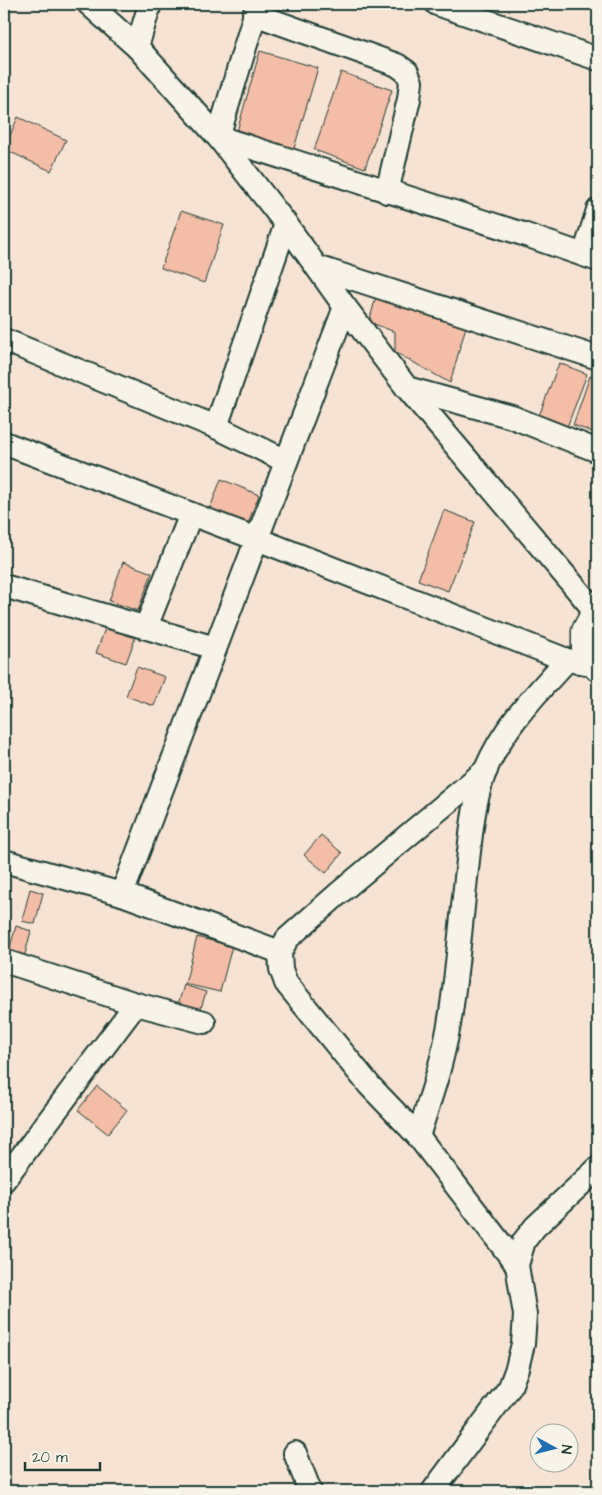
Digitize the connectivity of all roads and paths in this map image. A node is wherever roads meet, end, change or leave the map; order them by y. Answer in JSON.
{"nodes":[{"id":1,"x":89,"y":4,"type":"edge"},
{"id":2,"x":150,"y":4,"type":"edge"},
{"id":3,"x":437,"y":4,"type":"edge"},
{"id":4,"x":256,"y":9,"type":"edge"},
{"id":5,"x":137,"y":47,"type":"junction"},
{"id":6,"x":598,"y":59,"type":"edge"},
{"id":7,"x":218,"y":137,"type":"junction"},
{"id":8,"x":387,"y":192,"type":"junction"},
{"id":9,"x":598,"y":210,"type":"edge"},
{"id":10,"x":286,"y":224,"type":"junction"},
{"id":11,"x":591,"y":258,"type":"edge"},
{"id":12,"x":317,"y":267,"type":"junction"},
{"id":13,"x":345,"y":307,"type":"junction"},
{"id":14,"x":4,"y":340,"type":"edge"},
{"id":15,"x":598,"y":358,"type":"edge"},
{"id":16,"x":408,"y":388,"type":"junction"},
{"id":17,"x":216,"y":427,"type":"junction"},
{"id":18,"x":4,"y":443,"type":"edge"},
{"id":19,"x":598,"y":451,"type":"edge"},
{"id":20,"x":286,"y":461,"type":"junction"},
{"id":21,"x":191,"y":514,"type":"junction"},
{"id":22,"x":256,"y":539,"type":"junction"},
{"id":23,"x":4,"y":586,"type":"edge"},
{"id":24,"x":597,"y":610,"type":"edge"},
{"id":25,"x":146,"y":628,"type":"junction"},
{"id":26,"x":215,"y":648,"type":"junction"},
{"id":27,"x":567,"y":660,"type":"junction"},
{"id":28,"x":598,"y":666,"type":"edge"},
{"id":29,"x":486,"y":770,"type":"junction"},
{"id":30,"x":4,"y":861,"type":"edge"},
{"id":31,"x":122,"y":894,"type":"junction"},
{"id":32,"x":280,"y":952,"type":"junction"},
{"id":33,"x":4,"y":961,"type":"edge"},
{"id":34,"x":136,"y":1004,"type":"junction"},
{"id":35,"x":204,"y":1022,"type":"dead end"},
{"id":36,"x":418,"y":1136,"type":"junction"},
{"id":37,"x":598,"y":1168,"type":"edge"},
{"id":38,"x":4,"y":1180,"type":"edge"},
{"id":39,"x":517,"y":1265,"type":"junction"},
{"id":40,"x":295,"y":1453,"type":"dead end"},
{"id":41,"x":310,"y":1491,"type":"edge"},
{"id":42,"x":433,"y":1491,"type":"edge"}],
"edges":[{"from":1,"to":5,"type":"street"},
{"from":2,"to":5,"type":"street"},
{"from":3,"to":6,"type":"street"},
{"from":4,"to":7,"type":"street"},
{"from":4,"to":8,"type":"street"},
{"from":5,"to":7,"type":"street"},
{"from":7,"to":8,"type":"street"},
{"from":7,"to":10,"type":"street"},
{"from":8,"to":11,"type":"street"},
{"from":9,"to":11,"type":"street"},
{"from":10,"to":12,"type":"street"},
{"from":10,"to":17,"type":"street"},
{"from":12,"to":13,"type":"street"},
{"from":12,"to":15,"type":"street"},
{"from":13,"to":16,"type":"street"},
{"from":13,"to":20,"type":"street"},
{"from":14,"to":17,"type":"street"},
{"from":16,"to":19,"type":"street"},
{"from":16,"to":24,"type":"street"},
{"from":17,"to":20,"type":"street"},
{"from":18,"to":21,"type":"street"},
{"from":20,"to":22,"type":"street"},
{"from":21,"to":22,"type":"street"},
{"from":21,"to":25,"type":"street"},
{"from":22,"to":26,"type":"street"},
{"from":22,"to":27,"type":"street"},
{"from":23,"to":25,"type":"street"},
{"from":24,"to":28,"type":"street"},
{"from":25,"to":26,"type":"street"},
{"from":26,"to":31,"type":"street"},
{"from":27,"to":28,"type":"street"},
{"from":27,"to":29,"type":"street"},
{"from":29,"to":32,"type":"street"},
{"from":29,"to":36,"type":"street"},
{"from":30,"to":31,"type":"street"},
{"from":31,"to":32,"type":"street"},
{"from":32,"to":36,"type":"street"},
{"from":33,"to":34,"type":"street"},
{"from":34,"to":35,"type":"street"},
{"from":34,"to":38,"type":"street"},
{"from":36,"to":39,"type":"street"},
{"from":37,"to":39,"type":"street"},
{"from":39,"to":42,"type":"street"},
{"from":40,"to":41,"type":"street"}]}
